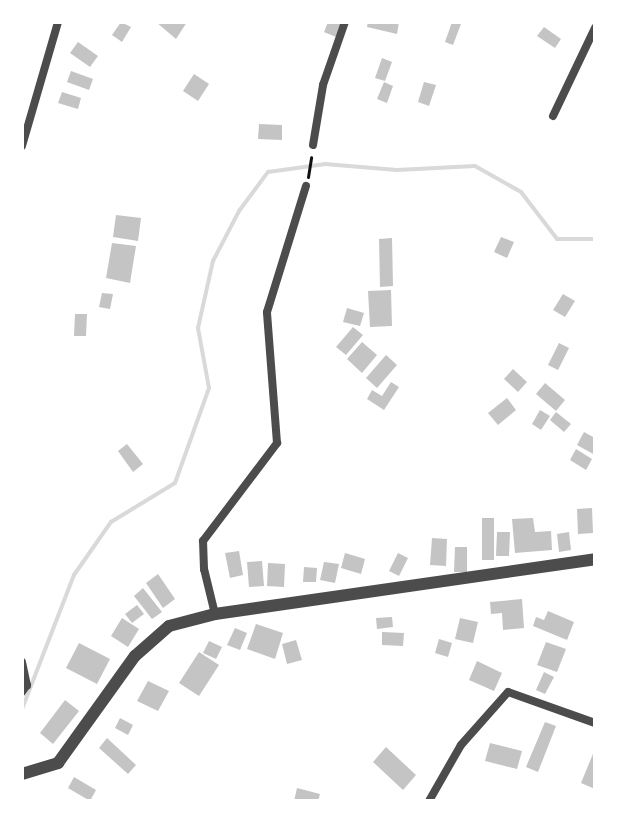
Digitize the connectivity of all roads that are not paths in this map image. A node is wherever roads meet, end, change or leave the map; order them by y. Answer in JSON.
{"nodes":[{"id":1,"x":58,"y":22,"type":"edge"},
{"id":2,"x":345,"y":22,"type":"edge"},
{"id":3,"x":595,"y":28,"type":"edge"},
{"id":4,"x":553,"y":116,"type":"dead end"},
{"id":5,"x":313,"y":145,"type":"road end"},
{"id":6,"x":22,"y":146,"type":"edge"},
{"id":7,"x":306,"y":186,"type":"road end"},
{"id":8,"x":595,"y":559,"type":"edge"},
{"id":9,"x":215,"y":614,"type":"junction"},
{"id":10,"x":22,"y":662,"type":"edge"},
{"id":11,"x":22,"y":692,"type":"edge"},
{"id":12,"x":595,"y":723,"type":"edge"},
{"id":13,"x":22,"y":774,"type":"edge"},
{"id":14,"x":429,"y":801,"type":"edge"}],
"edges":[{"from":1,"to":6,"type":"street"},
{"from":2,"to":5,"type":"street"},
{"from":3,"to":4,"type":"street"},
{"from":7,"to":9,"type":"street"},
{"from":8,"to":9,"type":"street"},
{"from":9,"to":13,"type":"street"},
{"from":10,"to":11,"type":"street"},
{"from":12,"to":14,"type":"street"}]}
